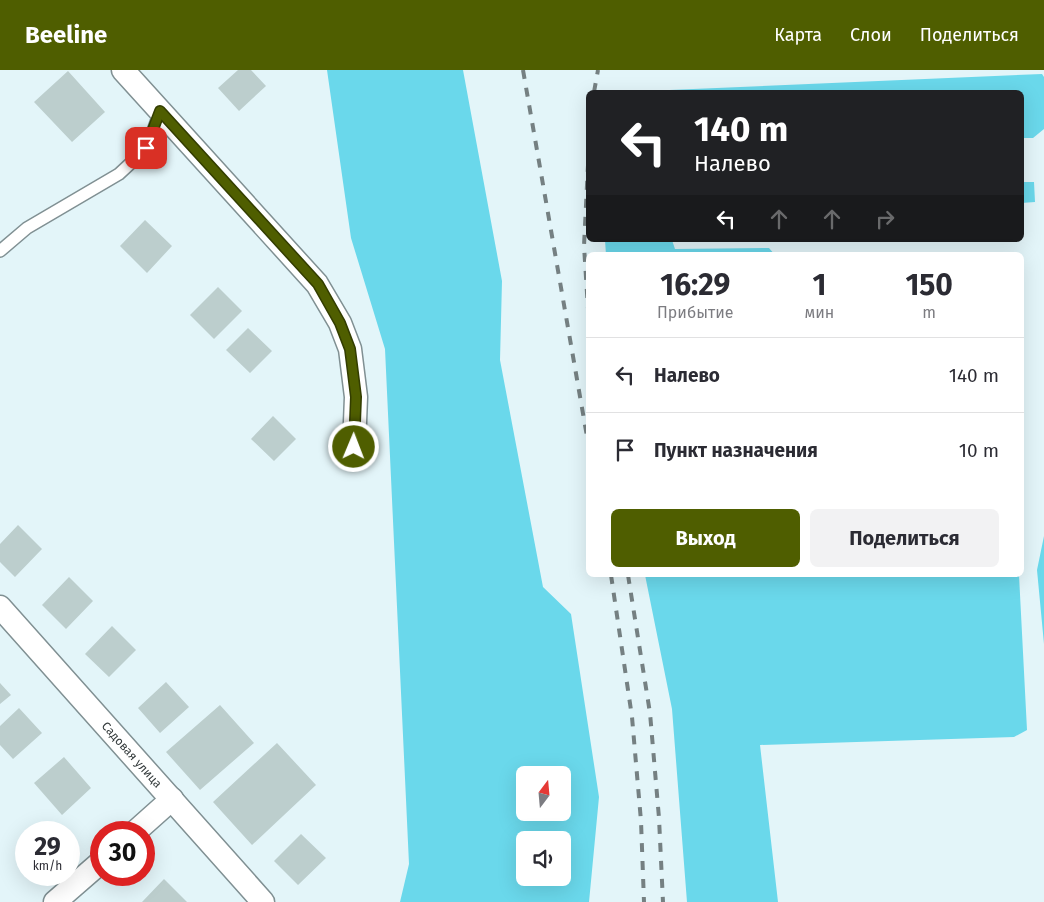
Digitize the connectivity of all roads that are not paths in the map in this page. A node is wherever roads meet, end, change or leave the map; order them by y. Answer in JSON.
{"nodes":[{"id":1,"x":123,"y":70,"type":"edge"},
{"id":2,"x":160,"y":111,"type":"junction"},
{"id":3,"x":0,"y":251,"type":"edge"},
{"id":4,"x":354,"y":447,"type":"dead end"},
{"id":5,"x":0,"y":607,"type":"edge"},
{"id":6,"x":172,"y":799,"type":"junction"},
{"id":7,"x":147,"y":821,"type":"edge"},
{"id":8,"x":90,"y":872,"type":"edge"},
{"id":9,"x":55,"y":902,"type":"edge"},
{"id":10,"x":263,"y":902,"type":"edge"}],
"edges":[{"from":1,"to":2,"type":"street"},
{"from":2,"to":3,"type":"lane"},
{"from":2,"to":4,"type":"street"},
{"from":5,"to":6,"type":"street","name":"Садовая улица"},
{"from":6,"to":7,"type":"street"},
{"from":6,"to":10,"type":"street","name":"Садовая улица"},
{"from":8,"to":9,"type":"street"}]}
